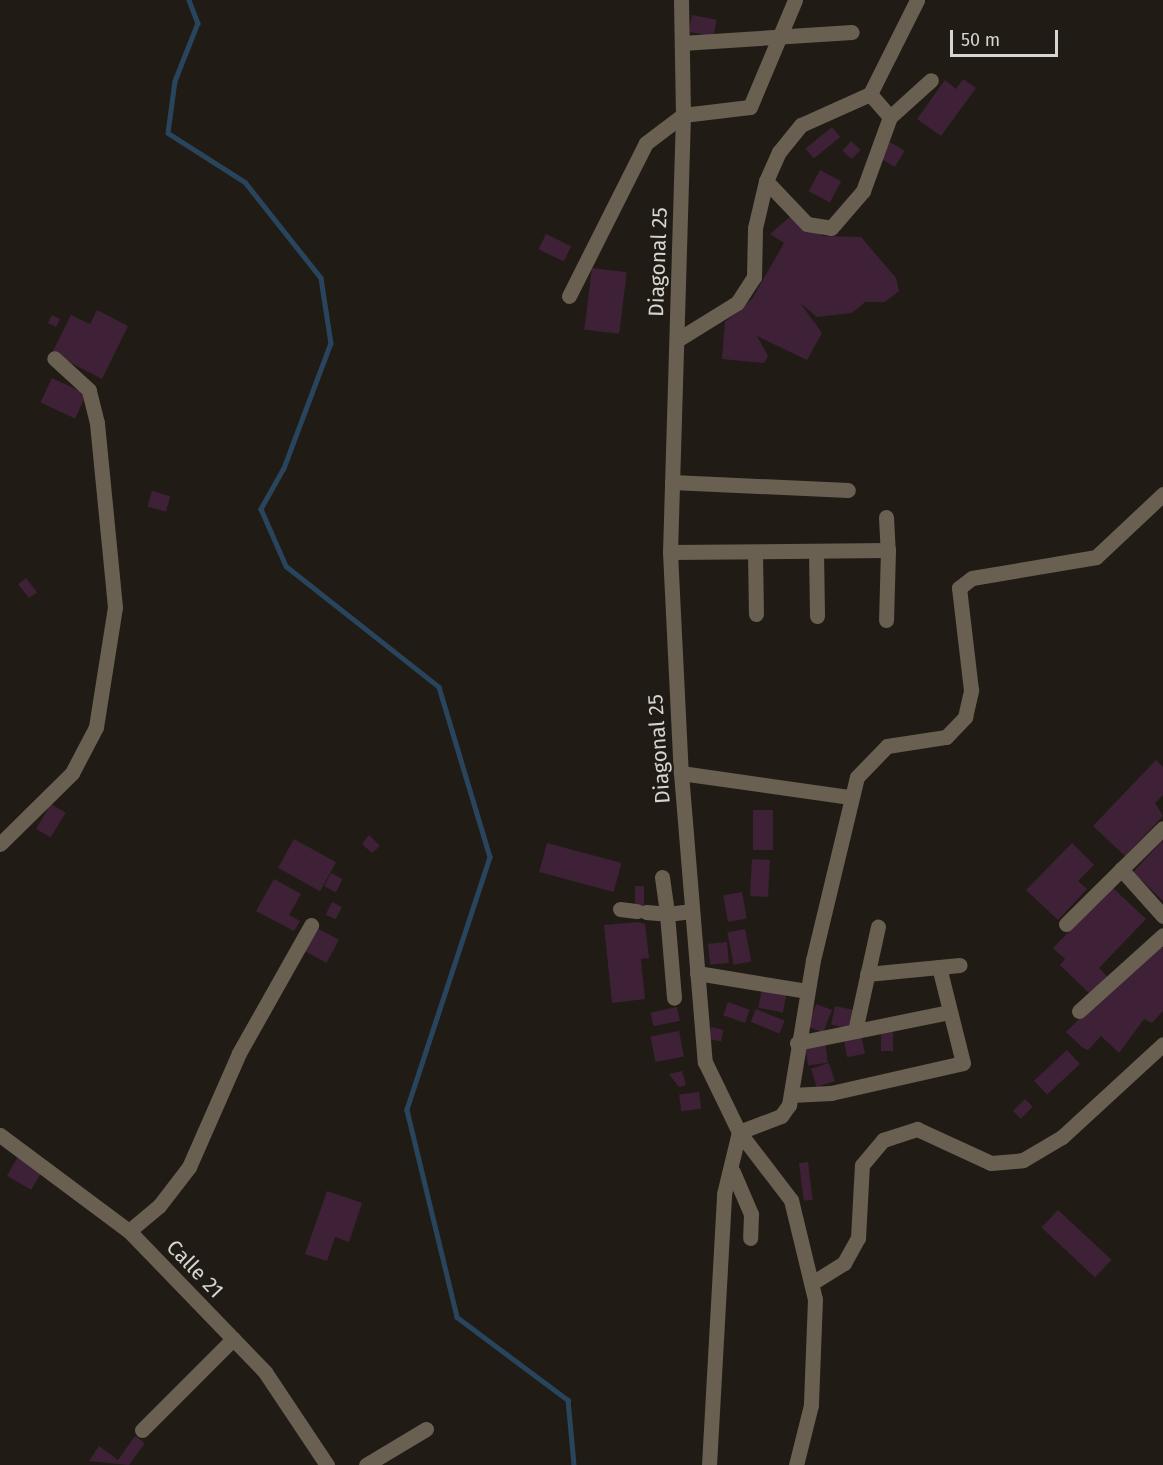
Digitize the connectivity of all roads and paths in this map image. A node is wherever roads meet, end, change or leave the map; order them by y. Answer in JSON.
{"nodes":[{"id":1,"x":681,"y":0,"type":"edge"},
{"id":2,"x":795,"y":0,"type":"edge"},
{"id":3,"x":917,"y":0,"type":"edge"},
{"id":4,"x":852,"y":32,"type":"dead end"},
{"id":5,"x":782,"y":37,"type":"junction"},
{"id":6,"x":682,"y":43,"type":"junction"},
{"id":7,"x":931,"y":80,"type":"dead end"},
{"id":8,"x":870,"y":94,"type":"junction"},
{"id":9,"x":683,"y":115,"type":"junction"},
{"id":10,"x":890,"y":117,"type":"junction"},
{"id":11,"x":766,"y":181,"type":"junction"},
{"id":12,"x":569,"y":296,"type":"dead end"},
{"id":13,"x":677,"y":340,"type":"junction"},
{"id":14,"x":54,"y":358,"type":"dead end"},
{"id":15,"x":672,"y":482,"type":"junction"},
{"id":16,"x":848,"y":490,"type":"dead end"},
{"id":17,"x":1163,"y":494,"type":"edge"},
{"id":18,"x":886,"y":516,"type":"dead end"},
{"id":19,"x":888,"y":550,"type":"junction"},
{"id":20,"x":816,"y":551,"type":"junction"},
{"id":21,"x":670,"y":552,"type":"junction"},
{"id":22,"x":755,"y":552,"type":"junction"},
{"id":23,"x":756,"y":614,"type":"dead end"},
{"id":24,"x":817,"y":616,"type":"dead end"},
{"id":25,"x":886,"y":620,"type":"dead end"},
{"id":26,"x":681,"y":773,"type":"junction"},
{"id":27,"x":850,"y":797,"type":"junction"},
{"id":28,"x":1163,"y":828,"type":"edge"},
{"id":29,"x":0,"y":844,"type":"edge"},
{"id":30,"x":1121,"y":869,"type":"junction"},
{"id":31,"x":662,"y":877,"type":"dead end"},
{"id":32,"x":620,"y":909,"type":"dead end"},
{"id":33,"x":692,"y":911,"type":"junction"},
{"id":34,"x":667,"y":914,"type":"junction"},
{"id":35,"x":1163,"y":916,"type":"edge"},
{"id":36,"x":1065,"y":924,"type":"dead end"},
{"id":37,"x":311,"y":925,"type":"dead end"},
{"id":38,"x":878,"y":926,"type":"dead end"},
{"id":39,"x":1163,"y":935,"type":"edge"},
{"id":40,"x":960,"y":965,"type":"dead end"},
{"id":41,"x":939,"y":967,"type":"junction"},
{"id":42,"x":697,"y":973,"type":"junction"},
{"id":43,"x":867,"y":974,"type":"junction"},
{"id":44,"x":807,"y":991,"type":"junction"},
{"id":45,"x":674,"y":998,"type":"dead end"},
{"id":46,"x":1079,"y":1011,"type":"dead end"},
{"id":47,"x":950,"y":1012,"type":"junction"},
{"id":48,"x":855,"y":1031,"type":"junction"},
{"id":49,"x":797,"y":1043,"type":"junction"},
{"id":50,"x":1163,"y":1044,"type":"edge"},
{"id":51,"x":791,"y":1095,"type":"junction"},
{"id":52,"x":739,"y":1132,"type":"junction"},
{"id":53,"x":0,"y":1136,"type":"edge"},
{"id":54,"x":733,"y":1172,"type":"junction"},
{"id":55,"x":129,"y":1231,"type":"junction"},
{"id":56,"x":750,"y":1238,"type":"dead end"},
{"id":57,"x":812,"y":1283,"type":"junction"},
{"id":58,"x":233,"y":1339,"type":"junction"},
{"id":59,"x":426,"y":1429,"type":"dead end"},
{"id":60,"x":142,"y":1430,"type":"dead end"},
{"id":61,"x":327,"y":1465,"type":"edge"},
{"id":62,"x":366,"y":1465,"type":"edge"},
{"id":63,"x":709,"y":1465,"type":"edge"},
{"id":64,"x":796,"y":1465,"type":"edge"}],
"edges":[{"from":1,"to":6,"type":"street","name":"Diagonal 25"},
{"from":2,"to":5,"type":"street"},
{"from":3,"to":8,"type":"street"},
{"from":4,"to":5,"type":"street"},
{"from":5,"to":6,"type":"street"},
{"from":5,"to":9,"type":"street"},
{"from":6,"to":9,"type":"street","name":"Diagonal 25"},
{"from":7,"to":10,"type":"street"},
{"from":8,"to":10,"type":"street"},
{"from":8,"to":11,"type":"street"},
{"from":9,"to":12,"type":"street"},
{"from":9,"to":13,"type":"street","name":"Diagonal 25"},
{"from":10,"to":11,"type":"street"},
{"from":11,"to":13,"type":"street"},
{"from":13,"to":15,"type":"street","name":"Diagonal 25"},
{"from":14,"to":29,"type":"street"},
{"from":15,"to":16,"type":"street"},
{"from":15,"to":21,"type":"street","name":"Diagonal 25"},
{"from":17,"to":27,"type":"street"},
{"from":18,"to":19,"type":"street"},
{"from":19,"to":20,"type":"street"},
{"from":19,"to":25,"type":"street"},
{"from":20,"to":22,"type":"street"},
{"from":20,"to":24,"type":"street"},
{"from":21,"to":22,"type":"street"},
{"from":21,"to":26,"type":"street","name":"Diagonal 25"},
{"from":22,"to":23,"type":"street"},
{"from":26,"to":27,"type":"street"},
{"from":26,"to":33,"type":"street","name":"Diagonal 25"},
{"from":27,"to":44,"type":"street"},
{"from":28,"to":30,"type":"street"},
{"from":30,"to":35,"type":"street"},
{"from":30,"to":36,"type":"street"},
{"from":31,"to":34,"type":"street"},
{"from":32,"to":34,"type":"street"},
{"from":33,"to":34,"type":"street"},
{"from":33,"to":42,"type":"street","name":"Diagonal 25"},
{"from":34,"to":45,"type":"street"},
{"from":37,"to":55,"type":"street"},
{"from":38,"to":43,"type":"street"},
{"from":39,"to":46,"type":"street"},
{"from":40,"to":41,"type":"street"},
{"from":41,"to":43,"type":"street"},
{"from":41,"to":47,"type":"street"},
{"from":42,"to":44,"type":"street"},
{"from":42,"to":52,"type":"street","name":"Diagonal 25"},
{"from":43,"to":48,"type":"street"},
{"from":44,"to":49,"type":"street"},
{"from":47,"to":48,"type":"street"},
{"from":47,"to":51,"type":"street"},
{"from":48,"to":49,"type":"street"},
{"from":49,"to":51,"type":"street"},
{"from":50,"to":57,"type":"street"},
{"from":51,"to":52,"type":"street"},
{"from":52,"to":54,"type":"street"},
{"from":52,"to":57,"type":"street","name":"Diagonal 25"},
{"from":53,"to":55,"type":"street","name":"Calle 21"},
{"from":54,"to":56,"type":"street"},
{"from":54,"to":63,"type":"street"},
{"from":55,"to":58,"type":"street","name":"Calle 21"},
{"from":57,"to":64,"type":"street","name":"Diagonal 25"},
{"from":58,"to":60,"type":"street"},
{"from":58,"to":61,"type":"street","name":"Calle 21"},
{"from":59,"to":62,"type":"street"}]}
